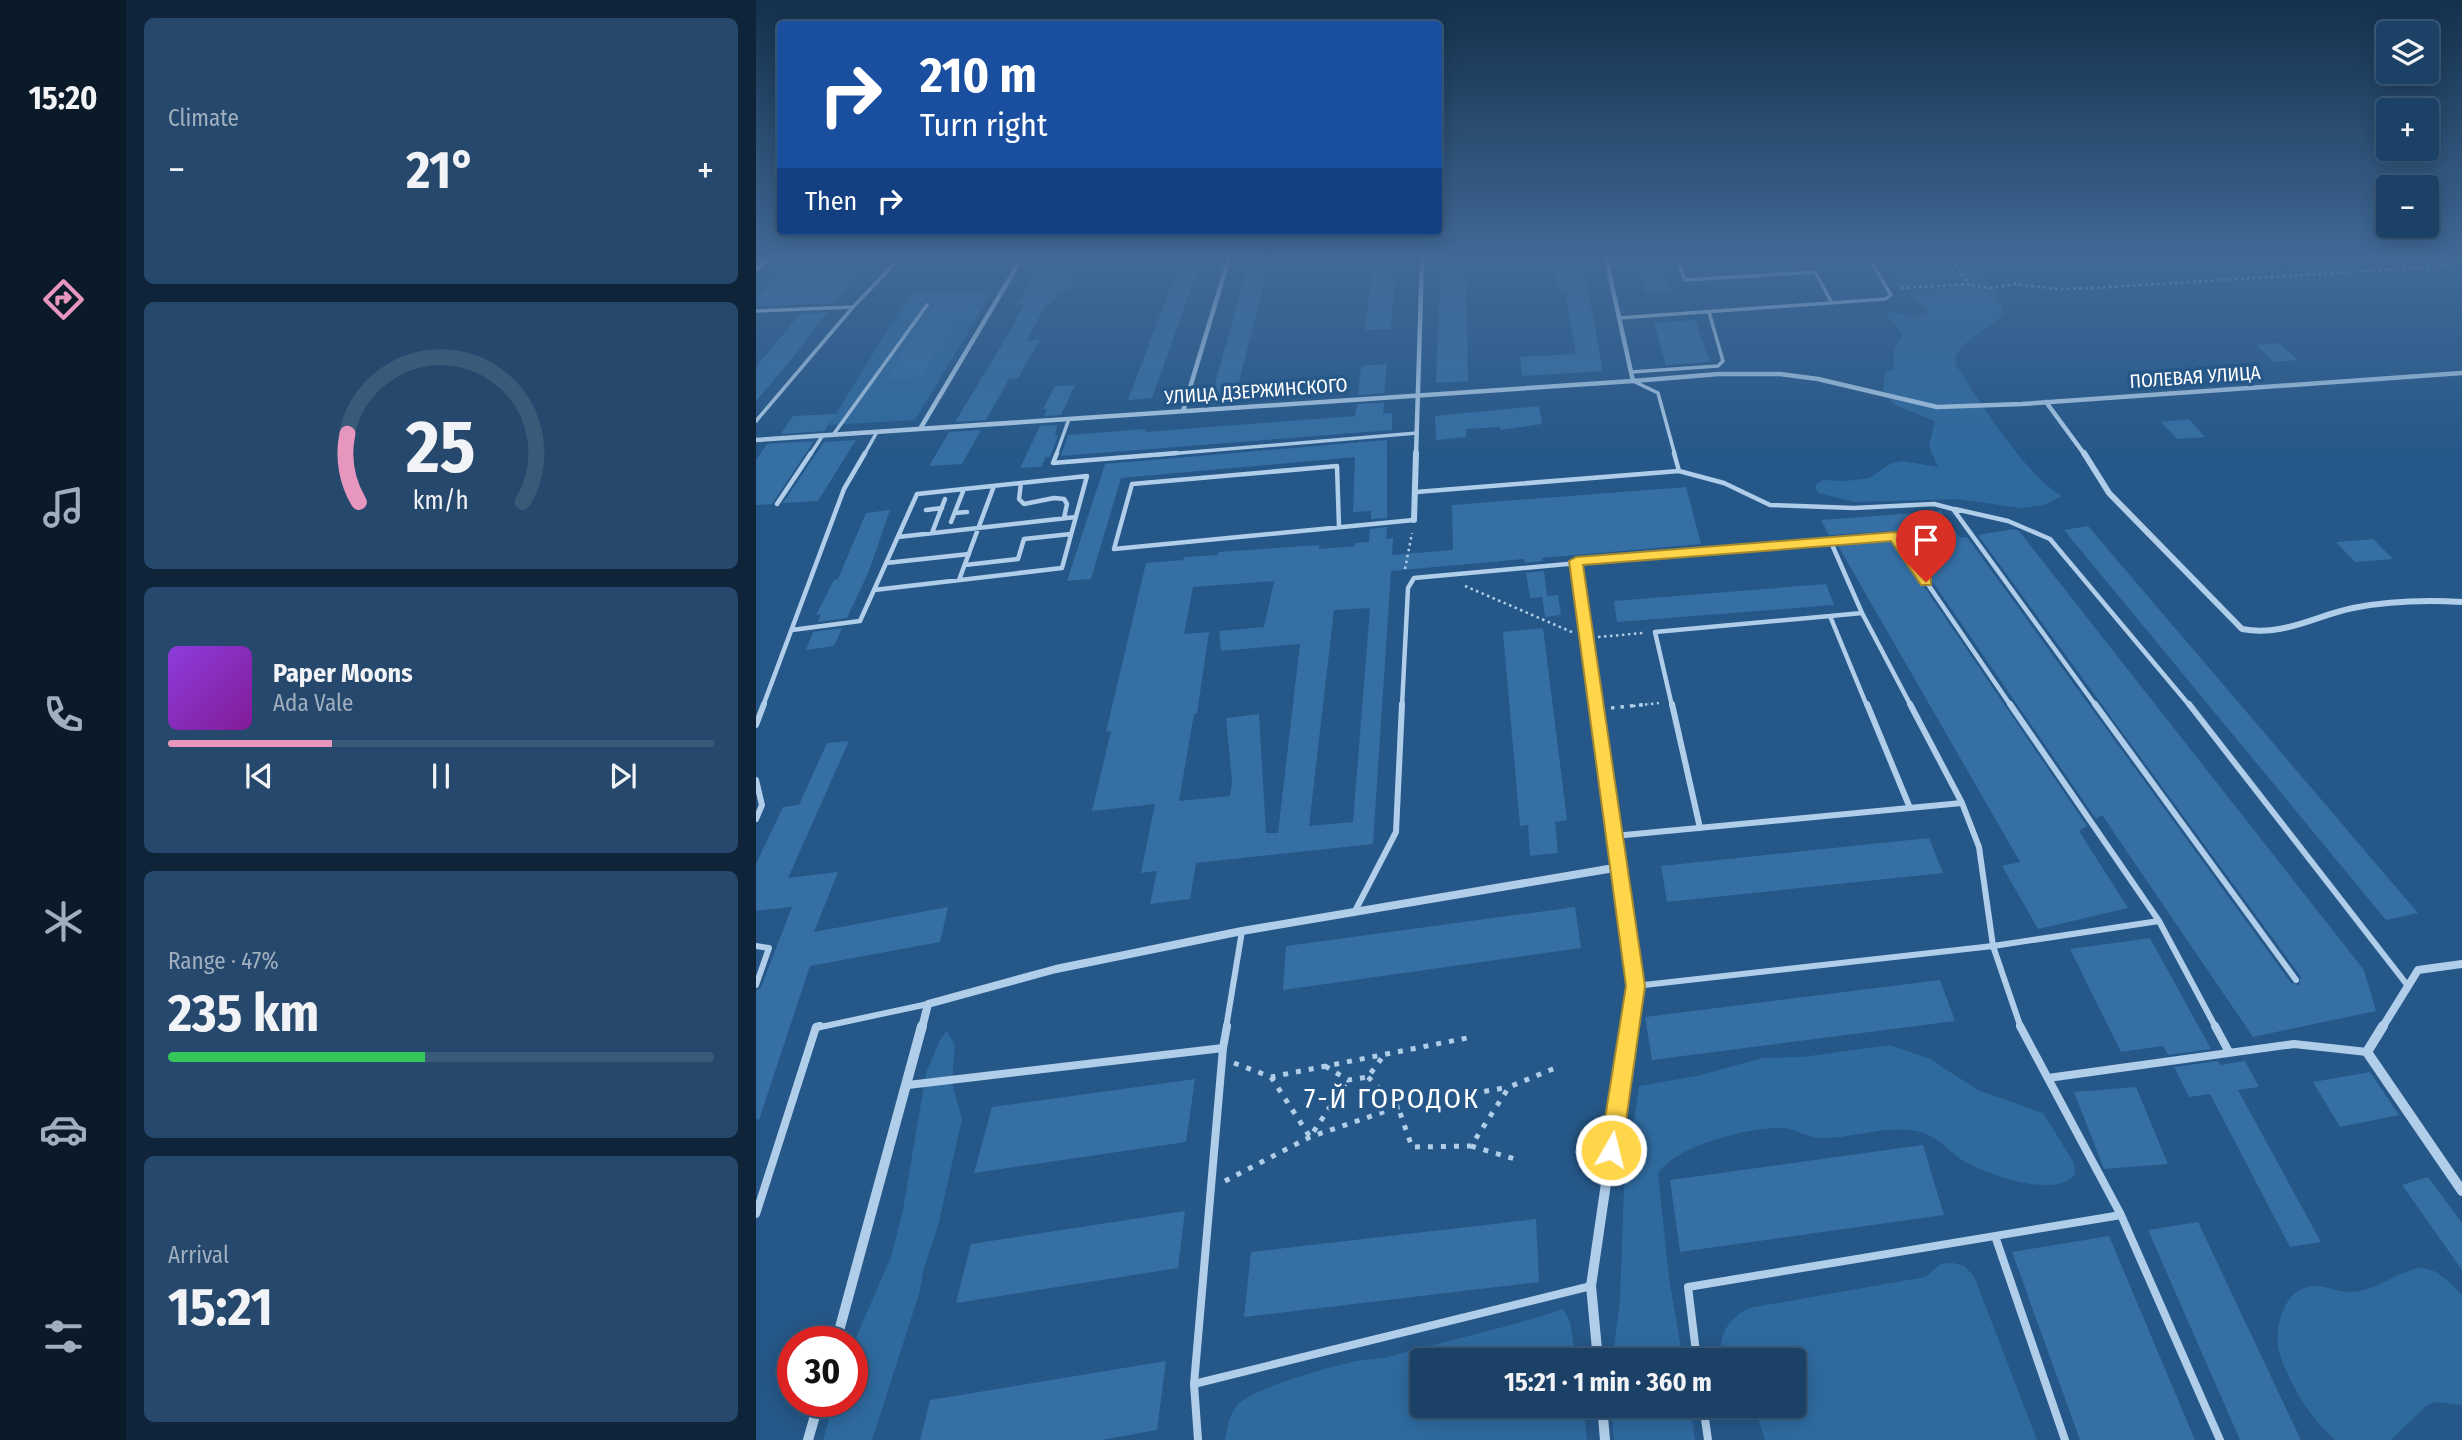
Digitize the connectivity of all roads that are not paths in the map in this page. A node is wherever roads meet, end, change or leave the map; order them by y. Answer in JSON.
{"nodes":[{"id":1,"x":838,"y":325,"type":"edge"},
{"id":2,"x":912,"y":325,"type":"edge"},
{"id":3,"x":982,"y":325,"type":"edge"},
{"id":4,"x":1209,"y":325,"type":"edge"},
{"id":5,"x":1420,"y":325,"type":"edge"},
{"id":6,"x":1621,"y":325,"type":"edge"},
{"id":7,"x":1713,"y":325,"type":"edge"},
{"id":8,"x":1631,"y":372,"type":"junction"},
{"id":9,"x":2462,"y":373,"type":"edge"},
{"id":10,"x":1633,"y":381,"type":"junction"},
{"id":11,"x":1418,"y":396,"type":"junction"},
{"id":12,"x":2046,"y":402,"type":"junction"},
{"id":13,"x":1183,"y":411,"type":"junction"},
{"id":14,"x":1069,"y":419,"type":"junction"},
{"id":15,"x":756,"y":421,"type":"edge"},
{"id":16,"x":920,"y":429,"type":"junction"},
{"id":17,"x":877,"y":432,"type":"junction"},
{"id":18,"x":1417,"y":433,"type":"junction"},
{"id":19,"x":823,"y":435,"type":"junction"},
{"id":20,"x":833,"y":435,"type":"junction"},
{"id":21,"x":756,"y":440,"type":"edge"},
{"id":22,"x":1679,"y":471,"type":"junction"},
{"id":23,"x":1021,"y":483,"type":"junction"},
{"id":24,"x":994,"y":486,"type":"junction"},
{"id":25,"x":964,"y":489,"type":"junction"},
{"id":26,"x":1416,"y":492,"type":"junction"},
{"id":27,"x":946,"y":499,"type":"dead end"},
{"id":28,"x":777,"y":504,"type":"dead end"},
{"id":29,"x":942,"y":508,"type":"junction"},
{"id":30,"x":1953,"y":509,"type":"junction"},
{"id":31,"x":926,"y":510,"type":"dead end"},
{"id":32,"x":967,"y":512,"type":"dead end"},
{"id":33,"x":955,"y":513,"type":"junction"},
{"id":34,"x":1076,"y":517,"type":"junction"},
{"id":35,"x":1064,"y":519,"type":"junction"},
{"id":36,"x":1415,"y":520,"type":"joint"},
{"id":37,"x":951,"y":522,"type":"dead end"},
{"id":38,"x":1339,"y":527,"type":"junction"},
{"id":39,"x":978,"y":528,"type":"junction"},
{"id":40,"x":932,"y":533,"type":"junction"},
{"id":41,"x":1071,"y":534,"type":"junction"},
{"id":42,"x":898,"y":537,"type":"junction"},
{"id":43,"x":1830,"y":540,"type":"junction"},
{"id":44,"x":969,"y":554,"type":"junction"},
{"id":45,"x":1576,"y":561,"type":"junction"},
{"id":46,"x":886,"y":563,"type":"junction"},
{"id":47,"x":965,"y":565,"type":"junction"},
{"id":48,"x":959,"y":580,"type":"junction"},
{"id":49,"x":874,"y":590,"type":"junction"},
{"id":50,"x":2462,"y":602,"type":"edge"},
{"id":51,"x":1862,"y":613,"type":"junction"},
{"id":52,"x":1830,"y":616,"type":"junction"},
{"id":53,"x":792,"y":630,"type":"junction"},
{"id":54,"x":756,"y":725,"type":"edge"},
{"id":55,"x":756,"y":780,"type":"edge"},
{"id":56,"x":1962,"y":803,"type":"junction"},
{"id":57,"x":1910,"y":808,"type":"junction"},
{"id":58,"x":756,"y":818,"type":"edge"},
{"id":59,"x":1700,"y":828,"type":"junction"},
{"id":60,"x":1614,"y":836,"type":"junction"},
{"id":61,"x":1620,"y":867,"type":"junction"},
{"id":62,"x":1354,"y":913,"type":"junction"},
{"id":63,"x":2159,"y":921,"type":"junction"},
{"id":64,"x":1242,"y":931,"type":"junction"},
{"id":65,"x":756,"y":946,"type":"edge"},
{"id":66,"x":1993,"y":946,"type":"junction"},
{"id":67,"x":2462,"y":964,"type":"edge"},
{"id":68,"x":2296,"y":980,"type":"dead end"},
{"id":69,"x":756,"y":985,"type":"edge"},
{"id":70,"x":1635,"y":986,"type":"junction"},
{"id":71,"x":2408,"y":986,"type":"junction"},
{"id":72,"x":928,"y":1003,"type":"junction"},
{"id":73,"x":1223,"y":1048,"type":"junction"},
{"id":74,"x":2229,"y":1052,"type":"junction"},
{"id":75,"x":2367,"y":1052,"type":"junction"},
{"id":76,"x":2048,"y":1078,"type":"junction"},
{"id":77,"x":908,"y":1086,"type":"junction"},
{"id":78,"x":2462,"y":1191,"type":"edge"},
{"id":79,"x":756,"y":1214,"type":"edge"},
{"id":80,"x":2121,"y":1215,"type":"junction"},
{"id":81,"x":1995,"y":1236,"type":"junction"},
{"id":82,"x":1591,"y":1286,"type":"junction"},
{"id":83,"x":840,"y":1326,"type":"edge"},
{"id":84,"x":1597,"y":1348,"type":"edge"},
{"id":85,"x":1696,"y":1348,"type":"edge"},
{"id":86,"x":1194,"y":1384,"type":"junction"},
{"id":87,"x":815,"y":1417,"type":"edge"},
{"id":88,"x":1603,"y":1418,"type":"edge"},
{"id":89,"x":1705,"y":1418,"type":"edge"},
{"id":90,"x":1195,"y":1439,"type":"edge"},
{"id":91,"x":808,"y":1440,"type":"edge"},
{"id":92,"x":1605,"y":1440,"type":"edge"},
{"id":93,"x":1708,"y":1440,"type":"edge"},
{"id":94,"x":2065,"y":1440,"type":"edge"},
{"id":95,"x":2220,"y":1440,"type":"edge"}],
"edges":[{"from":1,"to":15,"type":"lane"},
{"from":2,"to":20,"type":"lane"},
{"from":3,"to":16,"type":"street"},
{"from":4,"to":13,"type":"street"},
{"from":5,"to":11,"type":"street"},
{"from":6,"to":8,"type":"street"},
{"from":7,"to":8,"type":"lane"},
{"from":8,"to":10,"type":"street"},
{"from":9,"to":12,"type":"street","name":"ПОЛЕВАЯ УЛИЦА"},
{"from":10,"to":11,"type":"street","name":"УЛИЦА ДЗЕРЖИНСКОГО"},
{"from":10,"to":12,"type":"street","name":"УЛИЦА ДЗЕРЖИНСКОГО"},
{"from":10,"to":22,"type":"lane"},
{"from":11,"to":13,"type":"street","name":"УЛИЦА ДЗЕРЖИНСКОГО"},
{"from":11,"to":18,"type":"street"},
{"from":12,"to":50,"type":"street"},
{"from":13,"to":14,"type":"street","name":"УЛИЦА ДЗЕРЖИНСКОГО"},
{"from":14,"to":16,"type":"street","name":"УЛИЦА ДЗЕРЖИНСКОГО"},
{"from":14,"to":18,"type":"lane"},
{"from":16,"to":17,"type":"street","name":"УЛИЦА ДЗЕРЖИНСКОГО"},
{"from":17,"to":20,"type":"street","name":"УЛИЦА ДЗЕРЖИНСКОГО"},
{"from":17,"to":53,"type":"lane"},
{"from":18,"to":26,"type":"street"},
{"from":19,"to":20,"type":"street","name":"УЛИЦА ДЗЕРЖИНСКОГО"},
{"from":19,"to":21,"type":"street","name":"УЛИЦА ДЗЕРЖИНСКОГО"},
{"from":19,"to":28,"type":"lane"},
{"from":22,"to":26,"type":"lane"},
{"from":22,"to":30,"type":"lane"},
{"from":23,"to":24,"type":"lane"},
{"from":23,"to":34,"type":"lane"},
{"from":23,"to":35,"type":"lane"},
{"from":24,"to":25,"type":"lane"},
{"from":24,"to":39,"type":"lane"},
{"from":25,"to":33,"type":"lane"},
{"from":25,"to":42,"type":"lane"},
{"from":26,"to":36,"type":"street"},
{"from":27,"to":29,"type":"lane"},
{"from":29,"to":31,"type":"lane"},
{"from":29,"to":40,"type":"lane"},
{"from":30,"to":68,"type":"lane"},
{"from":30,"to":71,"type":"lane"},
{"from":32,"to":33,"type":"lane"},
{"from":33,"to":37,"type":"lane"},
{"from":34,"to":35,"type":"lane"},
{"from":34,"to":41,"type":"lane"},
{"from":35,"to":39,"type":"lane"},
{"from":36,"to":38,"type":"lane"},
{"from":38,"to":38,"type":"lane"},
{"from":39,"to":40,"type":"lane"},
{"from":39,"to":44,"type":"lane"},
{"from":40,"to":42,"type":"lane"},
{"from":41,"to":47,"type":"lane"},
{"from":41,"to":48,"type":"lane"},
{"from":42,"to":46,"type":"lane"},
{"from":43,"to":45,"type":"lane"},
{"from":43,"to":51,"type":"lane"},
{"from":43,"to":63,"type":"lane"},
{"from":44,"to":46,"type":"lane"},
{"from":44,"to":47,"type":"lane"},
{"from":45,"to":60,"type":"street"},
{"from":45,"to":62,"type":"lane"},
{"from":46,"to":49,"type":"lane"},
{"from":47,"to":48,"type":"lane"},
{"from":48,"to":49,"type":"lane"},
{"from":49,"to":53,"type":"lane"},
{"from":51,"to":52,"type":"lane"},
{"from":51,"to":56,"type":"lane"},
{"from":52,"to":57,"type":"lane"},
{"from":52,"to":59,"type":"lane"},
{"from":53,"to":54,"type":"lane"},
{"from":55,"to":58,"type":"lane"},
{"from":56,"to":57,"type":"lane"},
{"from":56,"to":66,"type":"lane"},
{"from":57,"to":59,"type":"lane"},
{"from":59,"to":60,"type":"lane"},
{"from":60,"to":61,"type":"street"},
{"from":61,"to":62,"type":"street"},
{"from":61,"to":70,"type":"street"},
{"from":62,"to":64,"type":"street"},
{"from":63,"to":66,"type":"lane"},
{"from":63,"to":74,"type":"lane"},
{"from":64,"to":72,"type":"street"},
{"from":64,"to":73,"type":"lane"},
{"from":65,"to":69,"type":"lane"},
{"from":66,"to":70,"type":"lane"},
{"from":66,"to":76,"type":"lane"},
{"from":67,"to":71,"type":"street"},
{"from":70,"to":82,"type":"street"},
{"from":71,"to":75,"type":"street"},
{"from":72,"to":77,"type":"street"},
{"from":72,"to":79,"type":"lane"},
{"from":73,"to":77,"type":"lane"},
{"from":73,"to":86,"type":"lane"},
{"from":74,"to":75,"type":"lane"},
{"from":74,"to":76,"type":"lane"},
{"from":75,"to":78,"type":"street"},
{"from":76,"to":80,"type":"lane"},
{"from":77,"to":83,"type":"street"},
{"from":80,"to":81,"type":"lane"},
{"from":80,"to":95,"type":"lane"},
{"from":81,"to":85,"type":"lane"},
{"from":81,"to":94,"type":"lane"},
{"from":82,"to":84,"type":"street"},
{"from":82,"to":86,"type":"lane"},
{"from":86,"to":90,"type":"lane"},
{"from":87,"to":91,"type":"street"},
{"from":88,"to":92,"type":"street"},
{"from":89,"to":93,"type":"lane"}]}
